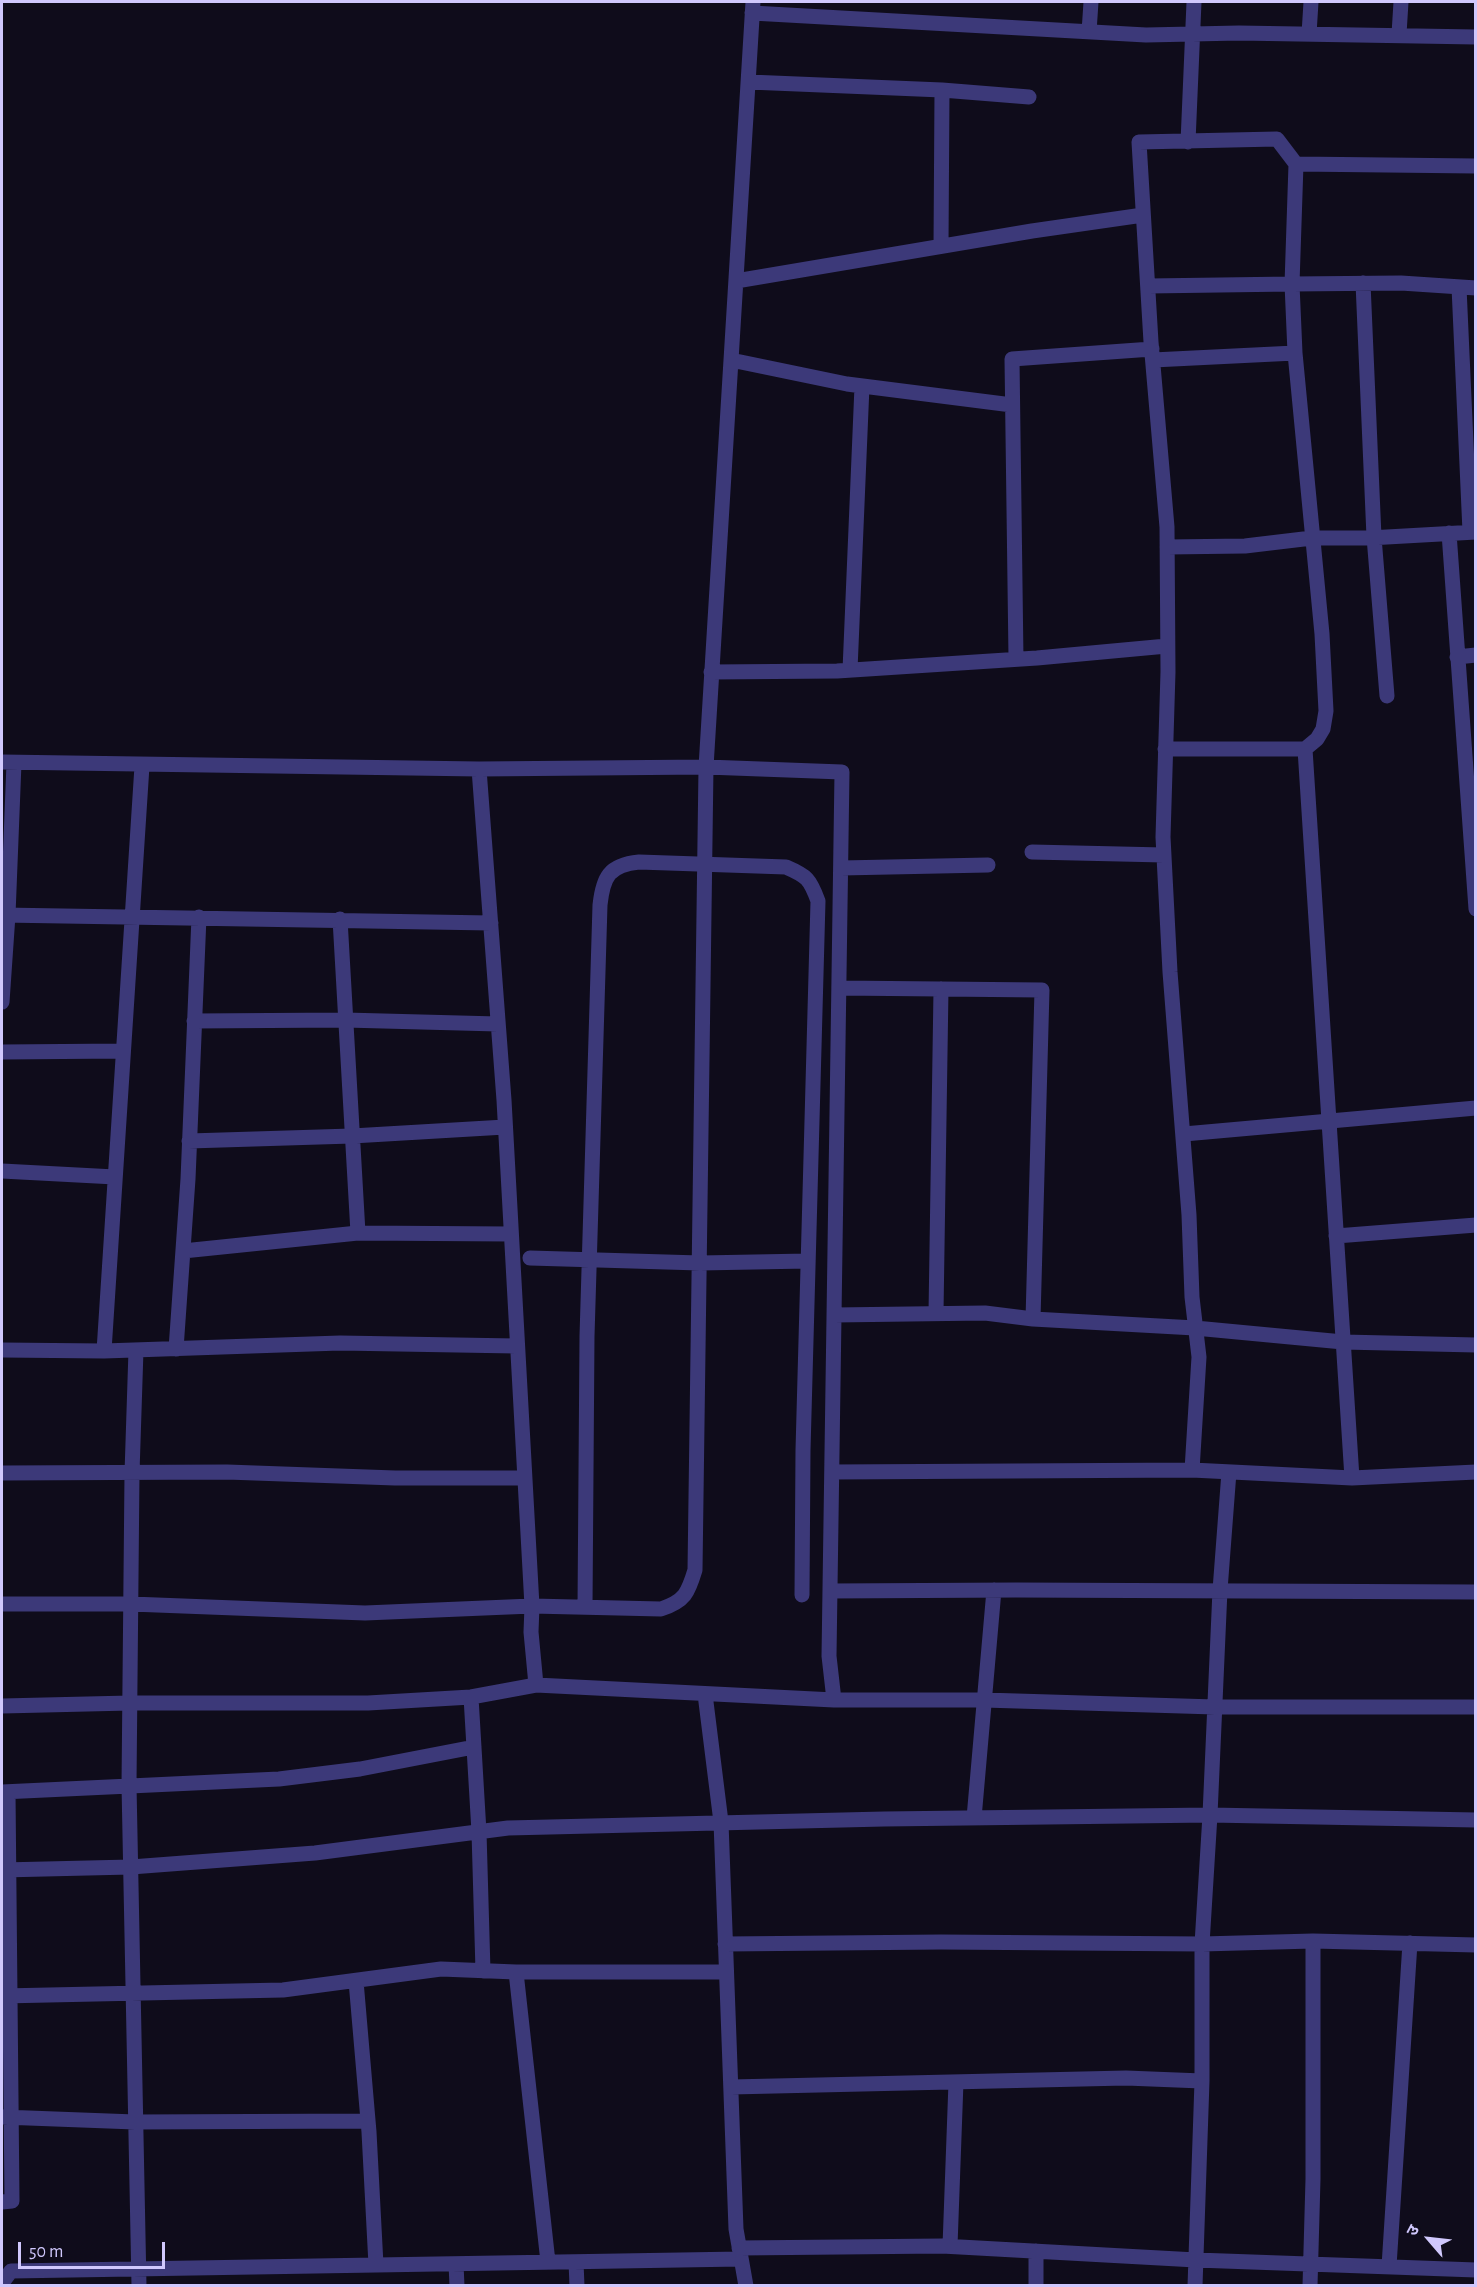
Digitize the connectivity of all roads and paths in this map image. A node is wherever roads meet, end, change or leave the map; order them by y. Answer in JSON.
{"nodes":[{"id":1,"x":1090,"y":2,"type":"edge"},
{"id":2,"x":1194,"y":2,"type":"edge"},
{"id":3,"x":1311,"y":2,"type":"edge"},
{"id":4,"x":1401,"y":2,"type":"edge"},
{"id":5,"x":753,"y":7,"type":"edge"},
{"id":6,"x":1089,"y":32,"type":"junction"},
{"id":7,"x":1192,"y":34,"type":"junction"},
{"id":8,"x":1310,"y":34,"type":"junction"},
{"id":9,"x":1399,"y":34,"type":"junction"},
{"id":10,"x":1476,"y":37,"type":"edge"},
{"id":11,"x":749,"y":82,"type":"junction"},
{"id":12,"x":942,"y":90,"type":"junction"},
{"id":13,"x":1029,"y":97,"type":"dead end"},
{"id":14,"x":1188,"y":142,"type":"junction"},
{"id":15,"x":1296,"y":164,"type":"junction"},
{"id":16,"x":1476,"y":166,"type":"edge"},
{"id":17,"x":1143,"y":215,"type":"junction"},
{"id":18,"x":941,"y":246,"type":"junction"},
{"id":19,"x":736,"y":281,"type":"junction"},
{"id":20,"x":1363,"y":283,"type":"junction"},
{"id":21,"x":1292,"y":284,"type":"junction"},
{"id":22,"x":1148,"y":286,"type":"junction"},
{"id":23,"x":1459,"y":287,"type":"junction"},
{"id":24,"x":1476,"y":288,"type":"edge"},
{"id":25,"x":1295,"y":353,"type":"junction"},
{"id":26,"x":1152,"y":354,"type":"junction"},
{"id":27,"x":731,"y":360,"type":"junction"},
{"id":28,"x":862,"y":386,"type":"junction"},
{"id":29,"x":1012,"y":405,"type":"junction"},
{"id":30,"x":1473,"y":532,"type":"edge"},
{"id":31,"x":1449,"y":533,"type":"junction"},
{"id":32,"x":1374,"y":537,"type":"junction"},
{"id":33,"x":1312,"y":538,"type":"junction"},
{"id":34,"x":1167,"y":547,"type":"junction"},
{"id":35,"x":1167,"y":646,"type":"junction"},
{"id":36,"x":1476,"y":655,"type":"edge"},
{"id":37,"x":1457,"y":657,"type":"junction"},
{"id":38,"x":1016,"y":659,"type":"junction"},
{"id":39,"x":850,"y":670,"type":"junction"},
{"id":40,"x":711,"y":672,"type":"junction"},
{"id":41,"x":1387,"y":696,"type":"dead end"},
{"id":42,"x":1165,"y":749,"type":"junction"},
{"id":43,"x":1305,"y":749,"type":"junction"},
{"id":44,"x":1470,"y":758,"type":"edge"},
{"id":45,"x":8,"y":762,"type":"edge"},
{"id":46,"x":142,"y":765,"type":"junction"},
{"id":47,"x":706,"y":766,"type":"junction"},
{"id":48,"x":479,"y":769,"type":"junction"},
{"id":49,"x":1032,"y":852,"type":"dead end"},
{"id":50,"x":1164,"y":855,"type":"junction"},
{"id":51,"x":705,"y":865,"type":"junction"},
{"id":52,"x":988,"y":865,"type":"dead end"},
{"id":53,"x":840,"y":868,"type":"junction"},
{"id":54,"x":1476,"y":909,"type":"edge"},
{"id":55,"x":5,"y":915,"type":"edge"},
{"id":56,"x":131,"y":916,"type":"junction"},
{"id":57,"x":199,"y":917,"type":"junction"},
{"id":58,"x":340,"y":919,"type":"junction"},
{"id":59,"x":491,"y":923,"type":"junction"},
{"id":60,"x":839,"y":987,"type":"junction"},
{"id":61,"x":940,"y":989,"type":"junction"},
{"id":62,"x":2,"y":1002,"type":"edge"},
{"id":63,"x":345,"y":1020,"type":"junction"},
{"id":64,"x":194,"y":1021,"type":"junction"},
{"id":65,"x":498,"y":1024,"type":"junction"},
{"id":66,"x":123,"y":1051,"type":"junction"},
{"id":67,"x":2,"y":1052,"type":"edge"},
{"id":68,"x":1476,"y":1108,"type":"edge"},
{"id":69,"x":1328,"y":1120,"type":"junction"},
{"id":70,"x":505,"y":1128,"type":"junction"},
{"id":71,"x":1184,"y":1134,"type":"junction"},
{"id":72,"x":352,"y":1136,"type":"junction"},
{"id":73,"x":189,"y":1141,"type":"junction"},
{"id":74,"x":2,"y":1171,"type":"edge"},
{"id":75,"x":115,"y":1177,"type":"junction"},
{"id":76,"x":1476,"y":1225,"type":"edge"},
{"id":77,"x":358,"y":1233,"type":"junction"},
{"id":78,"x":510,"y":1234,"type":"junction"},
{"id":79,"x":1336,"y":1236,"type":"junction"},
{"id":80,"x":183,"y":1251,"type":"junction"},
{"id":81,"x":530,"y":1258,"type":"dead end"},
{"id":82,"x":590,"y":1260,"type":"junction"},
{"id":83,"x":808,"y":1261,"type":"junction"},
{"id":84,"x":700,"y":1263,"type":"junction"},
{"id":85,"x":936,"y":1313,"type":"junction"},
{"id":86,"x":834,"y":1315,"type":"junction"},
{"id":87,"x":1033,"y":1319,"type":"junction"},
{"id":88,"x":1195,"y":1328,"type":"junction"},
{"id":89,"x":1343,"y":1342,"type":"junction"},
{"id":90,"x":516,"y":1346,"type":"junction"},
{"id":91,"x":1476,"y":1346,"type":"edge"},
{"id":92,"x":176,"y":1349,"type":"junction"},
{"id":93,"x":2,"y":1350,"type":"edge"},
{"id":94,"x":136,"y":1350,"type":"junction"},
{"id":95,"x":104,"y":1352,"type":"junction"},
{"id":96,"x":1192,"y":1470,"type":"junction"},
{"id":97,"x":832,"y":1472,"type":"junction"},
{"id":98,"x":1229,"y":1472,"type":"junction"},
{"id":99,"x":1476,"y":1472,"type":"edge"},
{"id":100,"x":2,"y":1473,"type":"edge"},
{"id":101,"x":132,"y":1473,"type":"junction"},
{"id":102,"x":523,"y":1478,"type":"junction"},
{"id":103,"x":1352,"y":1478,"type":"junction"},
{"id":104,"x":994,"y":1590,"type":"junction"},
{"id":105,"x":1220,"y":1590,"type":"junction"},
{"id":106,"x":830,"y":1591,"type":"junction"},
{"id":107,"x":1476,"y":1592,"type":"edge"},
{"id":108,"x":802,"y":1595,"type":"dead end"},
{"id":109,"x":2,"y":1604,"type":"edge"},
{"id":110,"x":131,"y":1604,"type":"junction"},
{"id":111,"x":532,"y":1606,"type":"junction"},
{"id":112,"x":585,"y":1607,"type":"junction"},
{"id":113,"x":536,"y":1685,"type":"junction"},
{"id":114,"x":705,"y":1694,"type":"junction"},
{"id":115,"x":471,"y":1697,"type":"junction"},
{"id":116,"x":834,"y":1700,"type":"junction"},
{"id":117,"x":984,"y":1700,"type":"junction"},
{"id":118,"x":130,"y":1703,"type":"junction"},
{"id":119,"x":2,"y":1706,"type":"edge"},
{"id":120,"x":1215,"y":1707,"type":"junction"},
{"id":121,"x":1476,"y":1707,"type":"edge"},
{"id":122,"x":474,"y":1747,"type":"junction"},
{"id":123,"x":129,"y":1785,"type":"junction"},
{"id":124,"x":5,"y":1792,"type":"edge"},
{"id":125,"x":1210,"y":1815,"type":"junction"},
{"id":126,"x":974,"y":1818,"type":"junction"},
{"id":127,"x":1476,"y":1820,"type":"edge"},
{"id":128,"x":721,"y":1822,"type":"junction"},
{"id":129,"x":479,"y":1832,"type":"junction"},
{"id":130,"x":131,"y":1867,"type":"junction"},
{"id":131,"x":4,"y":1870,"type":"edge"},
{"id":132,"x":1313,"y":1941,"type":"junction"},
{"id":133,"x":1410,"y":1943,"type":"junction"},
{"id":134,"x":725,"y":1944,"type":"junction"},
{"id":135,"x":1202,"y":1944,"type":"junction"},
{"id":136,"x":1476,"y":1945,"type":"edge"},
{"id":137,"x":483,"y":1971,"type":"junction"},
{"id":138,"x":516,"y":1972,"type":"junction"},
{"id":139,"x":726,"y":1972,"type":"junction"},
{"id":140,"x":356,"y":1981,"type":"junction"},
{"id":141,"x":135,"y":1993,"type":"junction"},
{"id":142,"x":5,"y":1996,"type":"edge"},
{"id":143,"x":1202,"y":2081,"type":"junction"},
{"id":144,"x":956,"y":2082,"type":"junction"},
{"id":145,"x":730,"y":2087,"type":"junction"},
{"id":146,"x":6,"y":2117,"type":"edge"},
{"id":147,"x":368,"y":2121,"type":"junction"},
{"id":148,"x":135,"y":2122,"type":"junction"},
{"id":149,"x":2,"y":2202,"type":"edge"},
{"id":150,"x":950,"y":2246,"type":"junction"},
{"id":151,"x":1036,"y":2251,"type":"junction"},
{"id":152,"x":740,"y":2254,"type":"junction"},
{"id":153,"x":1196,"y":2259,"type":"junction"},
{"id":154,"x":548,"y":2262,"type":"junction"},
{"id":155,"x":576,"y":2262,"type":"junction"},
{"id":156,"x":1311,"y":2263,"type":"junction"},
{"id":157,"x":456,"y":2264,"type":"junction"},
{"id":158,"x":376,"y":2265,"type":"junction"},
{"id":159,"x":1389,"y":2266,"type":"junction"},
{"id":160,"x":138,"y":2269,"type":"junction"},
{"id":161,"x":1476,"y":2270,"type":"edge"},
{"id":162,"x":9,"y":2280,"type":"edge"},
{"id":163,"x":139,"y":2286,"type":"edge"},
{"id":164,"x":457,"y":2286,"type":"edge"},
{"id":165,"x":577,"y":2286,"type":"edge"},
{"id":166,"x":746,"y":2286,"type":"edge"},
{"id":167,"x":1036,"y":2286,"type":"edge"},
{"id":168,"x":1195,"y":2286,"type":"edge"},
{"id":169,"x":1310,"y":2286,"type":"edge"}],
"edges":[{"from":1,"to":6,"type":"street"},
{"from":2,"to":7,"type":"street"},
{"from":3,"to":8,"type":"street"},
{"from":4,"to":9,"type":"street"},
{"from":5,"to":6,"type":"street"},
{"from":5,"to":11,"type":"street"},
{"from":6,"to":7,"type":"street"},
{"from":7,"to":8,"type":"street"},
{"from":7,"to":14,"type":"street"},
{"from":8,"to":9,"type":"street"},
{"from":9,"to":10,"type":"street"},
{"from":11,"to":12,"type":"street"},
{"from":11,"to":19,"type":"street"},
{"from":12,"to":13,"type":"street"},
{"from":12,"to":18,"type":"street"},
{"from":14,"to":15,"type":"street"},
{"from":14,"to":17,"type":"street"},
{"from":15,"to":16,"type":"street"},
{"from":15,"to":21,"type":"street"},
{"from":17,"to":18,"type":"street"},
{"from":17,"to":22,"type":"street"},
{"from":18,"to":19,"type":"street"},
{"from":19,"to":27,"type":"street"},
{"from":20,"to":21,"type":"street"},
{"from":20,"to":23,"type":"street"},
{"from":20,"to":32,"type":"street"},
{"from":21,"to":22,"type":"street"},
{"from":21,"to":25,"type":"street"},
{"from":22,"to":26,"type":"street"},
{"from":23,"to":24,"type":"street"},
{"from":23,"to":30,"type":"street"},
{"from":25,"to":26,"type":"street"},
{"from":25,"to":33,"type":"street"},
{"from":26,"to":29,"type":"street"},
{"from":26,"to":34,"type":"street"},
{"from":27,"to":28,"type":"street"},
{"from":27,"to":40,"type":"street"},
{"from":28,"to":29,"type":"street"},
{"from":28,"to":39,"type":"street"},
{"from":29,"to":38,"type":"street"},
{"from":30,"to":31,"type":"street"},
{"from":31,"to":32,"type":"street"},
{"from":31,"to":37,"type":"street"},
{"from":32,"to":33,"type":"street"},
{"from":32,"to":41,"type":"street"},
{"from":33,"to":34,"type":"street"},
{"from":33,"to":43,"type":"street"},
{"from":34,"to":35,"type":"street"},
{"from":35,"to":38,"type":"street"},
{"from":35,"to":42,"type":"street"},
{"from":36,"to":37,"type":"street"},
{"from":37,"to":44,"type":"street"},
{"from":38,"to":39,"type":"street"},
{"from":39,"to":40,"type":"street"},
{"from":40,"to":47,"type":"street"},
{"from":42,"to":43,"type":"street"},
{"from":42,"to":50,"type":"street"},
{"from":43,"to":69,"type":"street"},
{"from":44,"to":54,"type":"street"},
{"from":45,"to":46,"type":"street"},
{"from":45,"to":55,"type":"street"},
{"from":46,"to":48,"type":"street"},
{"from":46,"to":56,"type":"street"},
{"from":47,"to":48,"type":"street"},
{"from":47,"to":51,"type":"street"},
{"from":47,"to":53,"type":"street"},
{"from":48,"to":59,"type":"street"},
{"from":49,"to":50,"type":"street"},
{"from":50,"to":71,"type":"street"},
{"from":51,"to":82,"type":"street"},
{"from":51,"to":83,"type":"street"},
{"from":51,"to":84,"type":"street"},
{"from":52,"to":53,"type":"street"},
{"from":53,"to":60,"type":"street"},
{"from":55,"to":56,"type":"street"},
{"from":55,"to":62,"type":"street"},
{"from":56,"to":57,"type":"street"},
{"from":56,"to":66,"type":"street"},
{"from":57,"to":58,"type":"street"},
{"from":57,"to":64,"type":"street"},
{"from":58,"to":59,"type":"street"},
{"from":58,"to":63,"type":"street"},
{"from":59,"to":65,"type":"street"},
{"from":60,"to":61,"type":"street"},
{"from":60,"to":86,"type":"street"},
{"from":61,"to":85,"type":"street"},
{"from":61,"to":87,"type":"street"},
{"from":63,"to":64,"type":"street"},
{"from":63,"to":65,"type":"street"},
{"from":63,"to":72,"type":"street"},
{"from":64,"to":73,"type":"street"},
{"from":65,"to":70,"type":"street"},
{"from":66,"to":67,"type":"street"},
{"from":66,"to":75,"type":"street"},
{"from":68,"to":69,"type":"street"},
{"from":69,"to":71,"type":"street"},
{"from":69,"to":79,"type":"street"},
{"from":70,"to":72,"type":"street"},
{"from":70,"to":78,"type":"street"},
{"from":71,"to":88,"type":"street"},
{"from":72,"to":73,"type":"street"},
{"from":72,"to":77,"type":"street"},
{"from":73,"to":80,"type":"street"},
{"from":74,"to":75,"type":"street"},
{"from":75,"to":95,"type":"street"},
{"from":76,"to":79,"type":"street"},
{"from":77,"to":78,"type":"street"},
{"from":77,"to":80,"type":"street"},
{"from":78,"to":90,"type":"street"},
{"from":79,"to":89,"type":"street"},
{"from":80,"to":92,"type":"street"},
{"from":81,"to":82,"type":"street"},
{"from":82,"to":84,"type":"street"},
{"from":82,"to":112,"type":"street"},
{"from":83,"to":84,"type":"street"},
{"from":83,"to":108,"type":"street"},
{"from":84,"to":112,"type":"street"},
{"from":85,"to":86,"type":"street"},
{"from":85,"to":87,"type":"street"},
{"from":86,"to":97,"type":"street"},
{"from":87,"to":88,"type":"street"},
{"from":88,"to":89,"type":"street"},
{"from":88,"to":96,"type":"street"},
{"from":89,"to":91,"type":"street"},
{"from":89,"to":103,"type":"street"},
{"from":90,"to":92,"type":"street"},
{"from":90,"to":102,"type":"street"},
{"from":92,"to":94,"type":"street"},
{"from":93,"to":95,"type":"street"},
{"from":94,"to":95,"type":"street"},
{"from":94,"to":101,"type":"street"},
{"from":96,"to":97,"type":"street"},
{"from":96,"to":98,"type":"street"},
{"from":97,"to":106,"type":"street"},
{"from":98,"to":103,"type":"street"},
{"from":98,"to":105,"type":"street"},
{"from":99,"to":103,"type":"street"},
{"from":100,"to":101,"type":"street"},
{"from":101,"to":102,"type":"street"},
{"from":101,"to":110,"type":"street"},
{"from":102,"to":111,"type":"street"},
{"from":104,"to":105,"type":"street"},
{"from":104,"to":106,"type":"street"},
{"from":104,"to":117,"type":"street"},
{"from":105,"to":107,"type":"street"},
{"from":105,"to":120,"type":"street"},
{"from":106,"to":116,"type":"street"},
{"from":109,"to":110,"type":"street"},
{"from":110,"to":111,"type":"street"},
{"from":110,"to":118,"type":"street"},
{"from":111,"to":112,"type":"street"},
{"from":111,"to":113,"type":"street"},
{"from":113,"to":114,"type":"street"},
{"from":113,"to":115,"type":"street"},
{"from":114,"to":116,"type":"street"},
{"from":114,"to":128,"type":"street"},
{"from":115,"to":118,"type":"street"},
{"from":115,"to":122,"type":"street"},
{"from":116,"to":117,"type":"street"},
{"from":117,"to":120,"type":"street"},
{"from":117,"to":126,"type":"street"},
{"from":118,"to":119,"type":"street"},
{"from":118,"to":123,"type":"street"},
{"from":120,"to":121,"type":"street"},
{"from":120,"to":125,"type":"street"},
{"from":122,"to":123,"type":"street"},
{"from":122,"to":129,"type":"street"},
{"from":123,"to":124,"type":"street"},
{"from":123,"to":130,"type":"street"},
{"from":124,"to":131,"type":"street"},
{"from":125,"to":126,"type":"street"},
{"from":125,"to":127,"type":"street"},
{"from":125,"to":135,"type":"street"},
{"from":126,"to":128,"type":"street"},
{"from":128,"to":129,"type":"street"},
{"from":128,"to":134,"type":"street"},
{"from":129,"to":130,"type":"street"},
{"from":129,"to":137,"type":"street"},
{"from":130,"to":131,"type":"street"},
{"from":130,"to":141,"type":"street"},
{"from":131,"to":142,"type":"street"},
{"from":132,"to":133,"type":"street"},
{"from":132,"to":135,"type":"street"},
{"from":132,"to":156,"type":"street"},
{"from":133,"to":136,"type":"street"},
{"from":133,"to":159,"type":"street"},
{"from":134,"to":135,"type":"street"},
{"from":134,"to":139,"type":"street"},
{"from":135,"to":143,"type":"street"},
{"from":137,"to":138,"type":"street"},
{"from":137,"to":140,"type":"street"},
{"from":138,"to":139,"type":"street"},
{"from":138,"to":154,"type":"street"},
{"from":139,"to":145,"type":"street"},
{"from":140,"to":141,"type":"street"},
{"from":140,"to":147,"type":"street"},
{"from":141,"to":142,"type":"street"},
{"from":141,"to":148,"type":"street"},
{"from":142,"to":146,"type":"street"},
{"from":143,"to":144,"type":"street"},
{"from":143,"to":153,"type":"street"},
{"from":144,"to":145,"type":"street"},
{"from":144,"to":150,"type":"street"},
{"from":145,"to":152,"type":"street"},
{"from":146,"to":148,"type":"street"},
{"from":146,"to":149,"type":"street"},
{"from":147,"to":148,"type":"street"},
{"from":147,"to":158,"type":"street"},
{"from":148,"to":160,"type":"street"},
{"from":150,"to":151,"type":"street"},
{"from":150,"to":152,"type":"street"},
{"from":151,"to":153,"type":"street"},
{"from":151,"to":167,"type":"street"},
{"from":152,"to":155,"type":"street"},
{"from":152,"to":166,"type":"street"},
{"from":153,"to":156,"type":"street"},
{"from":153,"to":168,"type":"street"},
{"from":154,"to":155,"type":"street"},
{"from":154,"to":157,"type":"street"},
{"from":155,"to":165,"type":"street"},
{"from":156,"to":159,"type":"street"},
{"from":156,"to":169,"type":"street"},
{"from":157,"to":158,"type":"street"},
{"from":157,"to":164,"type":"street"},
{"from":158,"to":160,"type":"street"},
{"from":159,"to":161,"type":"street"},
{"from":160,"to":162,"type":"street"},
{"from":160,"to":163,"type":"street"}]}
